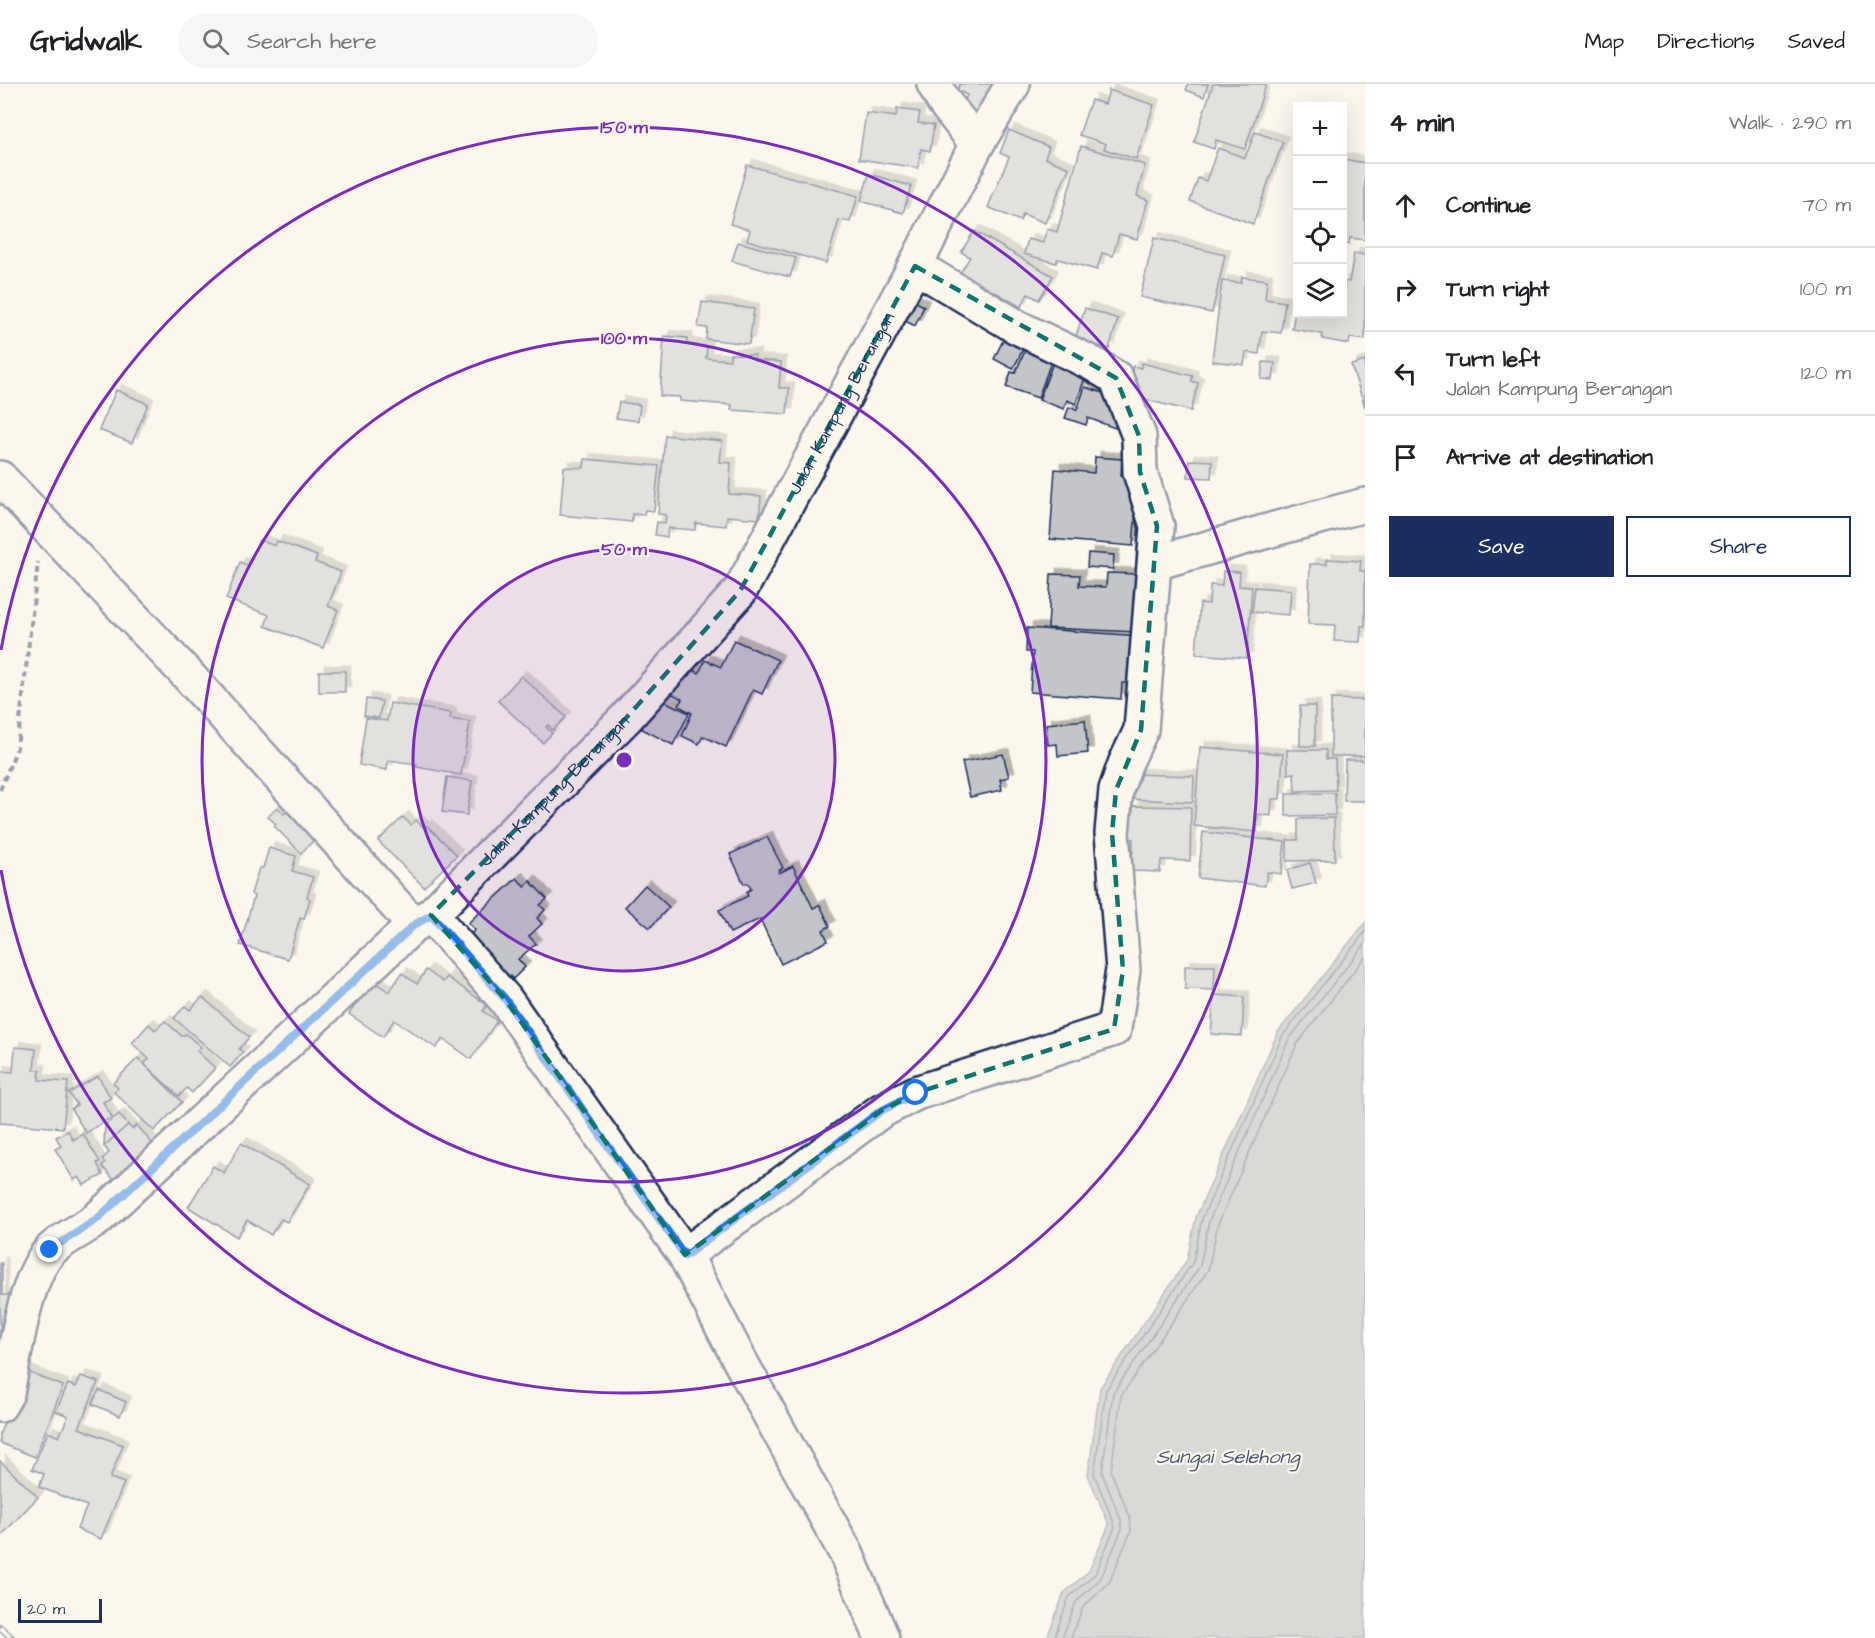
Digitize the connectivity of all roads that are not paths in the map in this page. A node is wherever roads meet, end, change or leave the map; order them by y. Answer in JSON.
{"nodes":[{"id":1,"x":934,"y":84,"type":"edge"},
{"id":2,"x":1012,"y":84,"type":"edge"},
{"id":3,"x":977,"y":144,"type":"junction"},
{"id":4,"x":915,"y":266,"type":"junction"},
{"id":5,"x":0,"y":478,"type":"edge"},
{"id":6,"x":1365,"y":505,"type":"edge"},
{"id":7,"x":1155,"y":563,"type":"junction"},
{"id":8,"x":422,"y":920,"type":"junction"},
{"id":9,"x":685,"y":1256,"type":"junction"},
{"id":10,"x":0,"y":1405,"type":"edge"},
{"id":11,"x":882,"y":1638,"type":"edge"}],
"edges":[{"from":1,"to":3,"type":"street"},
{"from":2,"to":3,"type":"street","name":"Jalan Kampung Berangan"},
{"from":3,"to":4,"type":"street","name":"Jalan Kampung Berangan"},
{"from":4,"to":7,"type":"street"},
{"from":4,"to":8,"type":"street","name":"Jalan Kampung Berangan"},
{"from":5,"to":8,"type":"street"},
{"from":6,"to":7,"type":"street"},
{"from":7,"to":9,"type":"street"},
{"from":8,"to":9,"type":"street"},
{"from":8,"to":10,"type":"street","name":"Jalan Kampung Berangan"},
{"from":9,"to":11,"type":"street"}]}
